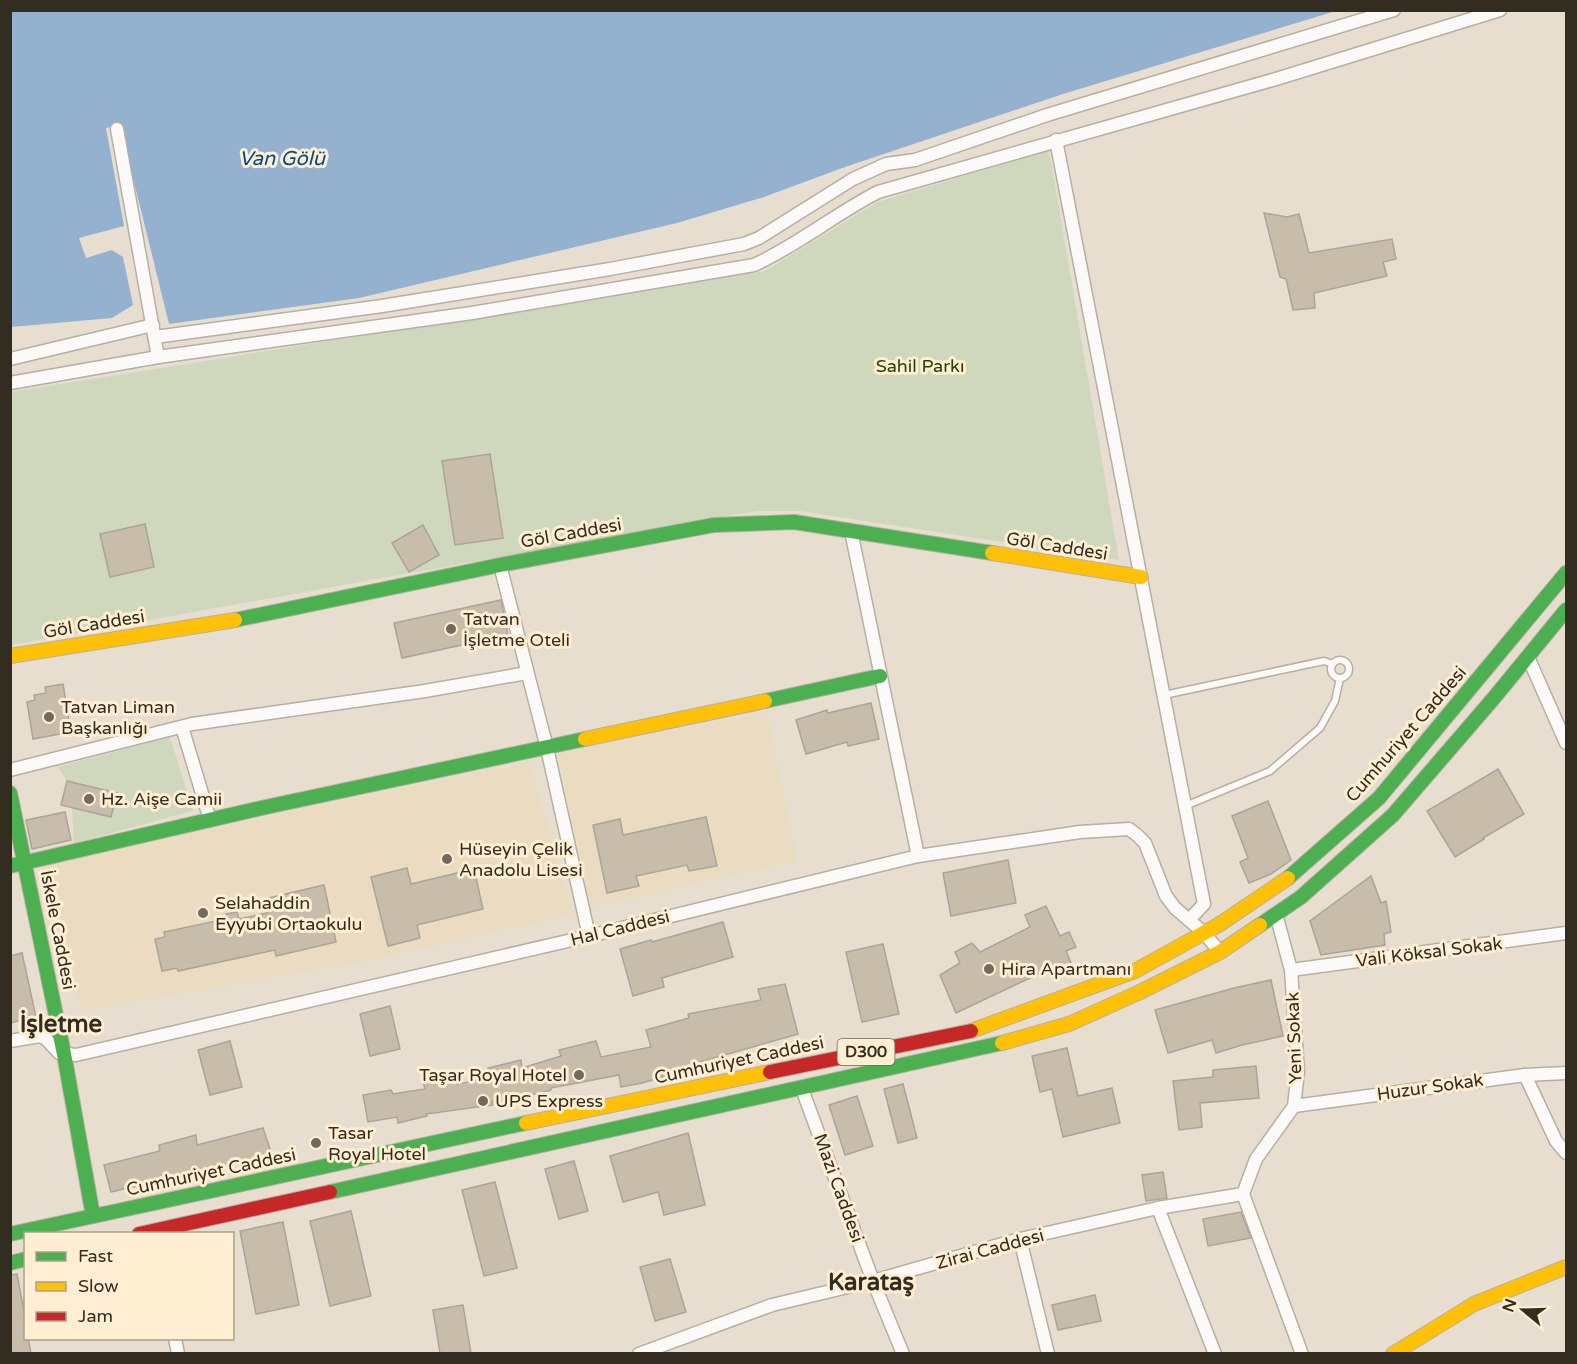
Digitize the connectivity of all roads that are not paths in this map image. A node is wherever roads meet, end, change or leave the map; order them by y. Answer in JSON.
{"nodes":[{"id":1,"x":1395,"y":10,"type":"edge"},
{"id":2,"x":1500,"y":10,"type":"edge"},
{"id":3,"x":117,"y":129,"type":"dead end"},
{"id":4,"x":1056,"y":140,"type":"junction"},
{"id":5,"x":154,"y":331,"type":"junction"},
{"id":6,"x":158,"y":357,"type":"junction"},
{"id":7,"x":10,"y":359,"type":"edge"},
{"id":8,"x":10,"y":382,"type":"edge"},
{"id":9,"x":851,"y":531,"type":"junction"},
{"id":10,"x":500,"y":565,"type":"junction"},
{"id":11,"x":1566,"y":573,"type":"edge"},
{"id":12,"x":1141,"y":577,"type":"junction"},
{"id":13,"x":1566,"y":610,"type":"edge"},
{"id":14,"x":10,"y":656,"type":"edge"},
{"id":15,"x":1528,"y":657,"type":"junction"},
{"id":16,"x":1333,"y":664,"type":"junction"},
{"id":17,"x":527,"y":673,"type":"junction"},
{"id":18,"x":880,"y":676,"type":"junction"},
{"id":19,"x":1340,"y":678,"type":"junction"},
{"id":20,"x":1164,"y":695,"type":"junction"},
{"id":21,"x":182,"y":727,"type":"junction"},
{"id":22,"x":1566,"y":743,"type":"edge"},
{"id":23,"x":547,"y":748,"type":"junction"},
{"id":24,"x":10,"y":770,"type":"edge"},
{"id":25,"x":10,"y":793,"type":"edge"},
{"id":26,"x":1185,"y":806,"type":"junction"},
{"id":27,"x":210,"y":820,"type":"junction"},
{"id":28,"x":918,"y":856,"type":"junction"},
{"id":29,"x":26,"y":864,"type":"junction"},
{"id":30,"x":10,"y":866,"type":"edge"},
{"id":31,"x":1276,"y":914,"type":"junction"},
{"id":32,"x":1189,"y":920,"type":"junction"},
{"id":33,"x":1204,"y":933,"type":"junction"},
{"id":34,"x":1566,"y":933,"type":"edge"},
{"id":35,"x":589,"y":936,"type":"junction"},
{"id":36,"x":1220,"y":952,"type":"junction"},
{"id":37,"x":1291,"y":970,"type":"junction"},
{"id":38,"x":10,"y":1041,"type":"edge"},
{"id":39,"x":64,"y":1054,"type":"junction"},
{"id":40,"x":1566,"y":1073,"type":"edge"},
{"id":41,"x":1525,"y":1075,"type":"junction"},
{"id":42,"x":802,"y":1089,"type":"junction"},
{"id":43,"x":1294,"y":1106,"type":"junction"},
{"id":44,"x":1566,"y":1153,"type":"edge"},
{"id":45,"x":1242,"y":1194,"type":"junction"},
{"id":46,"x":1158,"y":1208,"type":"junction"},
{"id":47,"x":93,"y":1216,"type":"junction"},
{"id":48,"x":152,"y":1232,"type":"edge"},
{"id":49,"x":10,"y":1234,"type":"edge"},
{"id":50,"x":1020,"y":1239,"type":"junction"},
{"id":51,"x":1566,"y":1267,"type":"edge"},
{"id":52,"x":873,"y":1281,"type":"junction"},
{"id":53,"x":639,"y":1353,"type":"edge"},
{"id":54,"x":903,"y":1353,"type":"edge"},
{"id":55,"x":1048,"y":1353,"type":"edge"},
{"id":56,"x":1215,"y":1353,"type":"edge"},
{"id":57,"x":1302,"y":1353,"type":"edge"},
{"id":58,"x":1393,"y":1353,"type":"edge"}],
"edges":[{"from":1,"to":5,"type":"street"},
{"from":2,"to":4,"type":"street"},
{"from":3,"to":5,"type":"street"},
{"from":4,"to":6,"type":"street"},
{"from":4,"to":12,"type":"street"},
{"from":5,"to":6,"type":"street"},
{"from":5,"to":7,"type":"street"},
{"from":6,"to":8,"type":"street"},
{"from":9,"to":10,"type":"main road","name":"Göl Caddesi"},
{"from":9,"to":12,"type":"main road","name":"Göl Caddesi"},
{"from":9,"to":18,"type":"street"},
{"from":10,"to":14,"type":"main road","name":"Göl Caddesi"},
{"from":10,"to":17,"type":"street"},
{"from":11,"to":33,"type":"main road","name":"Cumhuriyet Caddesi","number":"D300"},
{"from":12,"to":20,"type":"street"},
{"from":13,"to":15,"type":"main road","number":"D300"},
{"from":15,"to":22,"type":"street"},
{"from":15,"to":31,"type":"main road","number":"D300"},
{"from":16,"to":19,"type":"lane"},
{"from":16,"to":19,"type":"lane"},
{"from":16,"to":20,"type":"lane"},
{"from":17,"to":21,"type":"street"},
{"from":17,"to":23,"type":"street"},
{"from":18,"to":23,"type":"main road"},
{"from":18,"to":28,"type":"street"},
{"from":19,"to":26,"type":"lane"},
{"from":20,"to":26,"type":"street"},
{"from":21,"to":24,"type":"street"},
{"from":21,"to":27,"type":"street"},
{"from":23,"to":27,"type":"main road"},
{"from":23,"to":35,"type":"street"},
{"from":25,"to":29,"type":"main road","name":"İskele Caddesi"},
{"from":26,"to":32,"type":"street"},
{"from":27,"to":29,"type":"main road"},
{"from":28,"to":32,"type":"street","name":"Hal Caddesi"},
{"from":28,"to":35,"type":"street","name":"Hal Caddesi"},
{"from":29,"to":30,"type":"main road"},
{"from":29,"to":39,"type":"main road","name":"İskele Caddesi"},
{"from":31,"to":36,"type":"main road","number":"D300"},
{"from":31,"to":37,"type":"street","name":"Yeni Sokak"},
{"from":32,"to":33,"type":"street","name":"Hal Caddesi"},
{"from":33,"to":36,"type":"street","name":"Hal Caddesi"},
{"from":33,"to":47,"type":"main road","name":"Cumhuriyet Caddesi","number":"D300"},
{"from":34,"to":37,"type":"street","name":"Vali Köksal Sokak"},
{"from":35,"to":39,"type":"street","name":"Hal Caddesi"},
{"from":36,"to":42,"type":"main road","number":"D300"},
{"from":37,"to":43,"type":"street","name":"Yeni Sokak"},
{"from":38,"to":39,"type":"street"},
{"from":39,"to":47,"type":"main road","name":"İskele Caddesi"},
{"from":40,"to":41,"type":"street","name":"Huzur Sokak"},
{"from":41,"to":43,"type":"street","name":"Huzur Sokak"},
{"from":41,"to":44,"type":"street"},
{"from":42,"to":48,"type":"main road","number":"D300"},
{"from":42,"to":52,"type":"street","name":"Mazi Caddesi"},
{"from":43,"to":45,"type":"street","name":"Yeni Sokak"},
{"from":45,"to":46,"type":"street","name":"Zirai Caddesi"},
{"from":45,"to":57,"type":"street"},
{"from":46,"to":50,"type":"street","name":"Zirai Caddesi"},
{"from":46,"to":56,"type":"street"},
{"from":47,"to":49,"type":"main road","name":"Cumhuriyet Caddesi","number":"D300"},
{"from":50,"to":52,"type":"street","name":"Zirai Caddesi"},
{"from":50,"to":55,"type":"street"},
{"from":51,"to":58,"type":"main road"},
{"from":52,"to":53,"type":"street","name":"Zirai Caddesi"},
{"from":52,"to":54,"type":"street","name":"Mazi Caddesi"}]}
